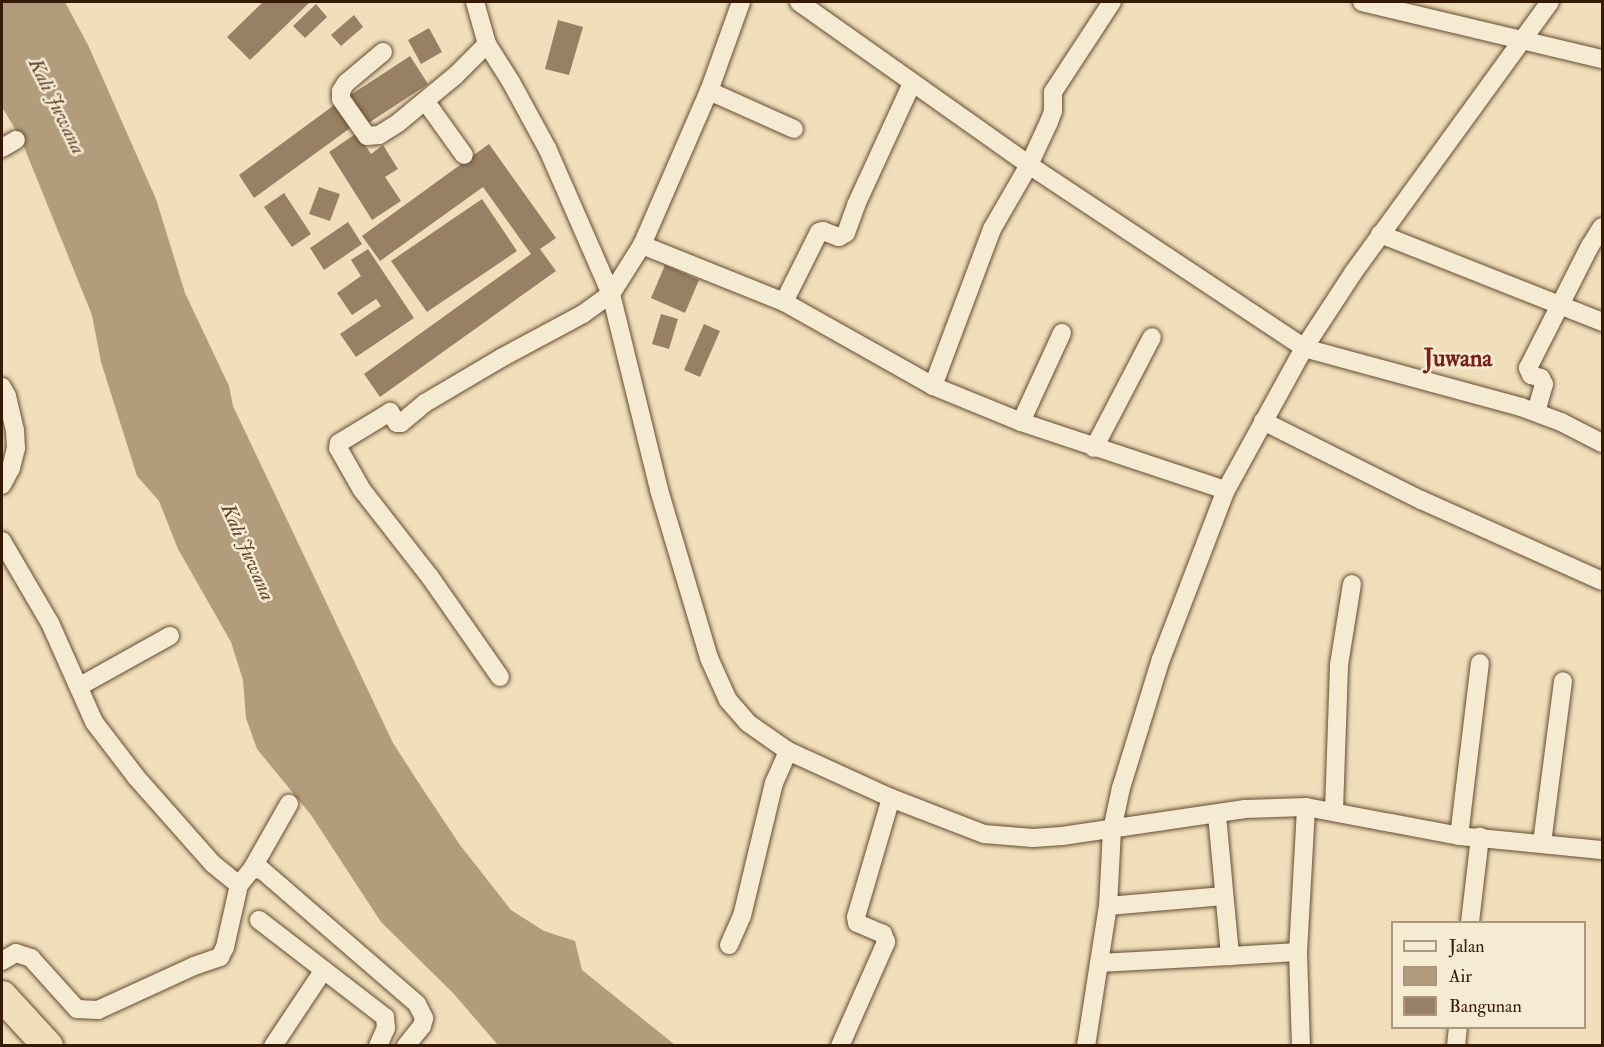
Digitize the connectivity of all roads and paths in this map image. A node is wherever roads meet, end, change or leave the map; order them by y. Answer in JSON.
{"nodes":[{"id":1,"x":475,"y":2,"type":"edge"},
{"id":2,"x":741,"y":2,"type":"edge"},
{"id":3,"x":799,"y":2,"type":"edge"},
{"id":4,"x":1112,"y":2,"type":"edge"},
{"id":5,"x":1362,"y":2,"type":"edge"},
{"id":6,"x":1550,"y":2,"type":"edge"},
{"id":7,"x":1522,"y":40,"type":"junction"},
{"id":8,"x":487,"y":44,"type":"junction"},
{"id":9,"x":383,"y":52,"type":"dead end"},
{"id":10,"x":1602,"y":59,"type":"edge"},
{"id":11,"x":912,"y":83,"type":"junction"},
{"id":12,"x":709,"y":91,"type":"junction"},
{"id":13,"x":426,"y":102,"type":"junction"},
{"id":14,"x":794,"y":129,"type":"dead end"},
{"id":15,"x":464,"y":155,"type":"dead end"},
{"id":16,"x":1029,"y":165,"type":"junction"},
{"id":17,"x":1602,"y":227,"type":"edge"},
{"id":18,"x":1380,"y":234,"type":"junction"},
{"id":19,"x":642,"y":245,"type":"junction"},
{"id":20,"x":611,"y":294,"type":"junction"},
{"id":21,"x":784,"y":302,"type":"junction"},
{"id":22,"x":1558,"y":305,"type":"junction"},
{"id":23,"x":1602,"y":322,"type":"edge"},
{"id":24,"x":1062,"y":333,"type":"dead end"},
{"id":25,"x":1152,"y":337,"type":"dead end"},
{"id":26,"x":1304,"y":348,"type":"junction"},
{"id":27,"x":933,"y":386,"type":"junction"},
{"id":28,"x":2,"y":387,"type":"edge"},
{"id":29,"x":1536,"y":412,"type":"junction"},
{"id":30,"x":1263,"y":421,"type":"junction"},
{"id":31,"x":1021,"y":422,"type":"junction"},
{"id":32,"x":1602,"y":443,"type":"edge"},
{"id":33,"x":1094,"y":448,"type":"junction"},
{"id":34,"x":2,"y":485,"type":"edge"},
{"id":35,"x":1226,"y":490,"type":"junction"},
{"id":36,"x":2,"y":542,"type":"edge"},
{"id":37,"x":1602,"y":581,"type":"edge"},
{"id":38,"x":1353,"y":584,"type":"dead end"},
{"id":39,"x":170,"y":636,"type":"dead end"},
{"id":40,"x":1480,"y":663,"type":"dead end"},
{"id":41,"x":500,"y":677,"type":"dead end"},
{"id":42,"x":1563,"y":681,"type":"dead end"},
{"id":43,"x":80,"y":686,"type":"junction"},
{"id":44,"x":788,"y":751,"type":"junction"},
{"id":45,"x":891,"y":798,"type":"junction"},
{"id":46,"x":289,"y":804,"type":"dead end"},
{"id":47,"x":1306,"y":807,"type":"junction"},
{"id":48,"x":1334,"y":810,"type":"junction"},
{"id":49,"x":1217,"y":815,"type":"junction"},
{"id":50,"x":1112,"y":830,"type":"junction"},
{"id":51,"x":1459,"y":836,"type":"junction"},
{"id":52,"x":1480,"y":837,"type":"junction"},
{"id":53,"x":1542,"y":843,"type":"junction"},
{"id":54,"x":1602,"y":850,"type":"edge"},
{"id":55,"x":252,"y":869,"type":"junction"},
{"id":56,"x":239,"y":885,"type":"junction"},
{"id":57,"x":1224,"y":896,"type":"junction"},
{"id":58,"x":1108,"y":906,"type":"junction"},
{"id":59,"x":259,"y":920,"type":"dead end"},
{"id":60,"x":1470,"y":921,"type":"edge"},
{"id":61,"x":729,"y":945,"type":"dead end"},
{"id":62,"x":1298,"y":952,"type":"junction"},
{"id":63,"x":1230,"y":956,"type":"junction"},
{"id":64,"x":2,"y":961,"type":"edge"},
{"id":65,"x":1099,"y":963,"type":"junction"},
{"id":66,"x":323,"y":971,"type":"junction"},
{"id":67,"x":2,"y":996,"type":"edge"},
{"id":68,"x":1458,"y":1029,"type":"edge"},
{"id":69,"x":43,"y":1039,"type":"edge"},
{"id":70,"x":273,"y":1046,"type":"edge"},
{"id":71,"x":378,"y":1046,"type":"edge"},
{"id":72,"x":406,"y":1046,"type":"edge"},
{"id":73,"x":840,"y":1046,"type":"edge"},
{"id":74,"x":1086,"y":1046,"type":"edge"},
{"id":75,"x":1301,"y":1046,"type":"edge"},
{"id":76,"x":1456,"y":1046,"type":"edge"}],
"edges":[{"from":1,"to":8,"type":"street"},
{"from":2,"to":12,"type":"street"},
{"from":3,"to":11,"type":"street"},
{"from":4,"to":16,"type":"street"},
{"from":5,"to":7,"type":"street"},
{"from":6,"to":7,"type":"street"},
{"from":7,"to":10,"type":"street"},
{"from":7,"to":18,"type":"street"},
{"from":8,"to":13,"type":"street"},
{"from":8,"to":20,"type":"street"},
{"from":9,"to":13,"type":"street"},
{"from":11,"to":16,"type":"street"},
{"from":11,"to":21,"type":"street"},
{"from":12,"to":14,"type":"street"},
{"from":12,"to":19,"type":"street"},
{"from":13,"to":15,"type":"street"},
{"from":16,"to":26,"type":"street"},
{"from":16,"to":27,"type":"street"},
{"from":17,"to":22,"type":"street"},
{"from":18,"to":22,"type":"street"},
{"from":18,"to":26,"type":"street"},
{"from":19,"to":20,"type":"street"},
{"from":19,"to":21,"type":"street"},
{"from":20,"to":41,"type":"street"},
{"from":20,"to":44,"type":"street"},
{"from":21,"to":27,"type":"street"},
{"from":22,"to":23,"type":"street"},
{"from":22,"to":29,"type":"street"},
{"from":24,"to":31,"type":"street"},
{"from":25,"to":33,"type":"street"},
{"from":26,"to":29,"type":"street"},
{"from":26,"to":30,"type":"street"},
{"from":27,"to":31,"type":"street"},
{"from":28,"to":34,"type":"street"},
{"from":29,"to":32,"type":"street"},
{"from":30,"to":35,"type":"street"},
{"from":30,"to":37,"type":"street"},
{"from":31,"to":33,"type":"street"},
{"from":33,"to":35,"type":"street"},
{"from":35,"to":50,"type":"street"},
{"from":36,"to":43,"type":"street"},
{"from":38,"to":48,"type":"street"},
{"from":39,"to":43,"type":"street"},
{"from":40,"to":51,"type":"street"},
{"from":42,"to":53,"type":"street"},
{"from":43,"to":56,"type":"street"},
{"from":44,"to":45,"type":"street"},
{"from":44,"to":61,"type":"street"},
{"from":45,"to":50,"type":"street"},
{"from":45,"to":73,"type":"street"},
{"from":46,"to":55,"type":"street"},
{"from":47,"to":48,"type":"street"},
{"from":47,"to":49,"type":"street"},
{"from":47,"to":62,"type":"street"},
{"from":48,"to":51,"type":"street"},
{"from":49,"to":50,"type":"street"},
{"from":49,"to":57,"type":"street"},
{"from":50,"to":58,"type":"street"},
{"from":51,"to":52,"type":"street"},
{"from":52,"to":53,"type":"street"},
{"from":52,"to":60,"type":"street"},
{"from":53,"to":54,"type":"street"},
{"from":55,"to":56,"type":"street"},
{"from":55,"to":72,"type":"street"},
{"from":56,"to":64,"type":"street"},
{"from":57,"to":58,"type":"street"},
{"from":57,"to":63,"type":"street"},
{"from":58,"to":65,"type":"street"},
{"from":59,"to":66,"type":"street"},
{"from":62,"to":63,"type":"street"},
{"from":62,"to":75,"type":"street"},
{"from":63,"to":65,"type":"street"},
{"from":65,"to":74,"type":"street"},
{"from":66,"to":70,"type":"street"},
{"from":66,"to":71,"type":"street"},
{"from":67,"to":69,"type":"highway"},
{"from":68,"to":76,"type":"street"}]}
